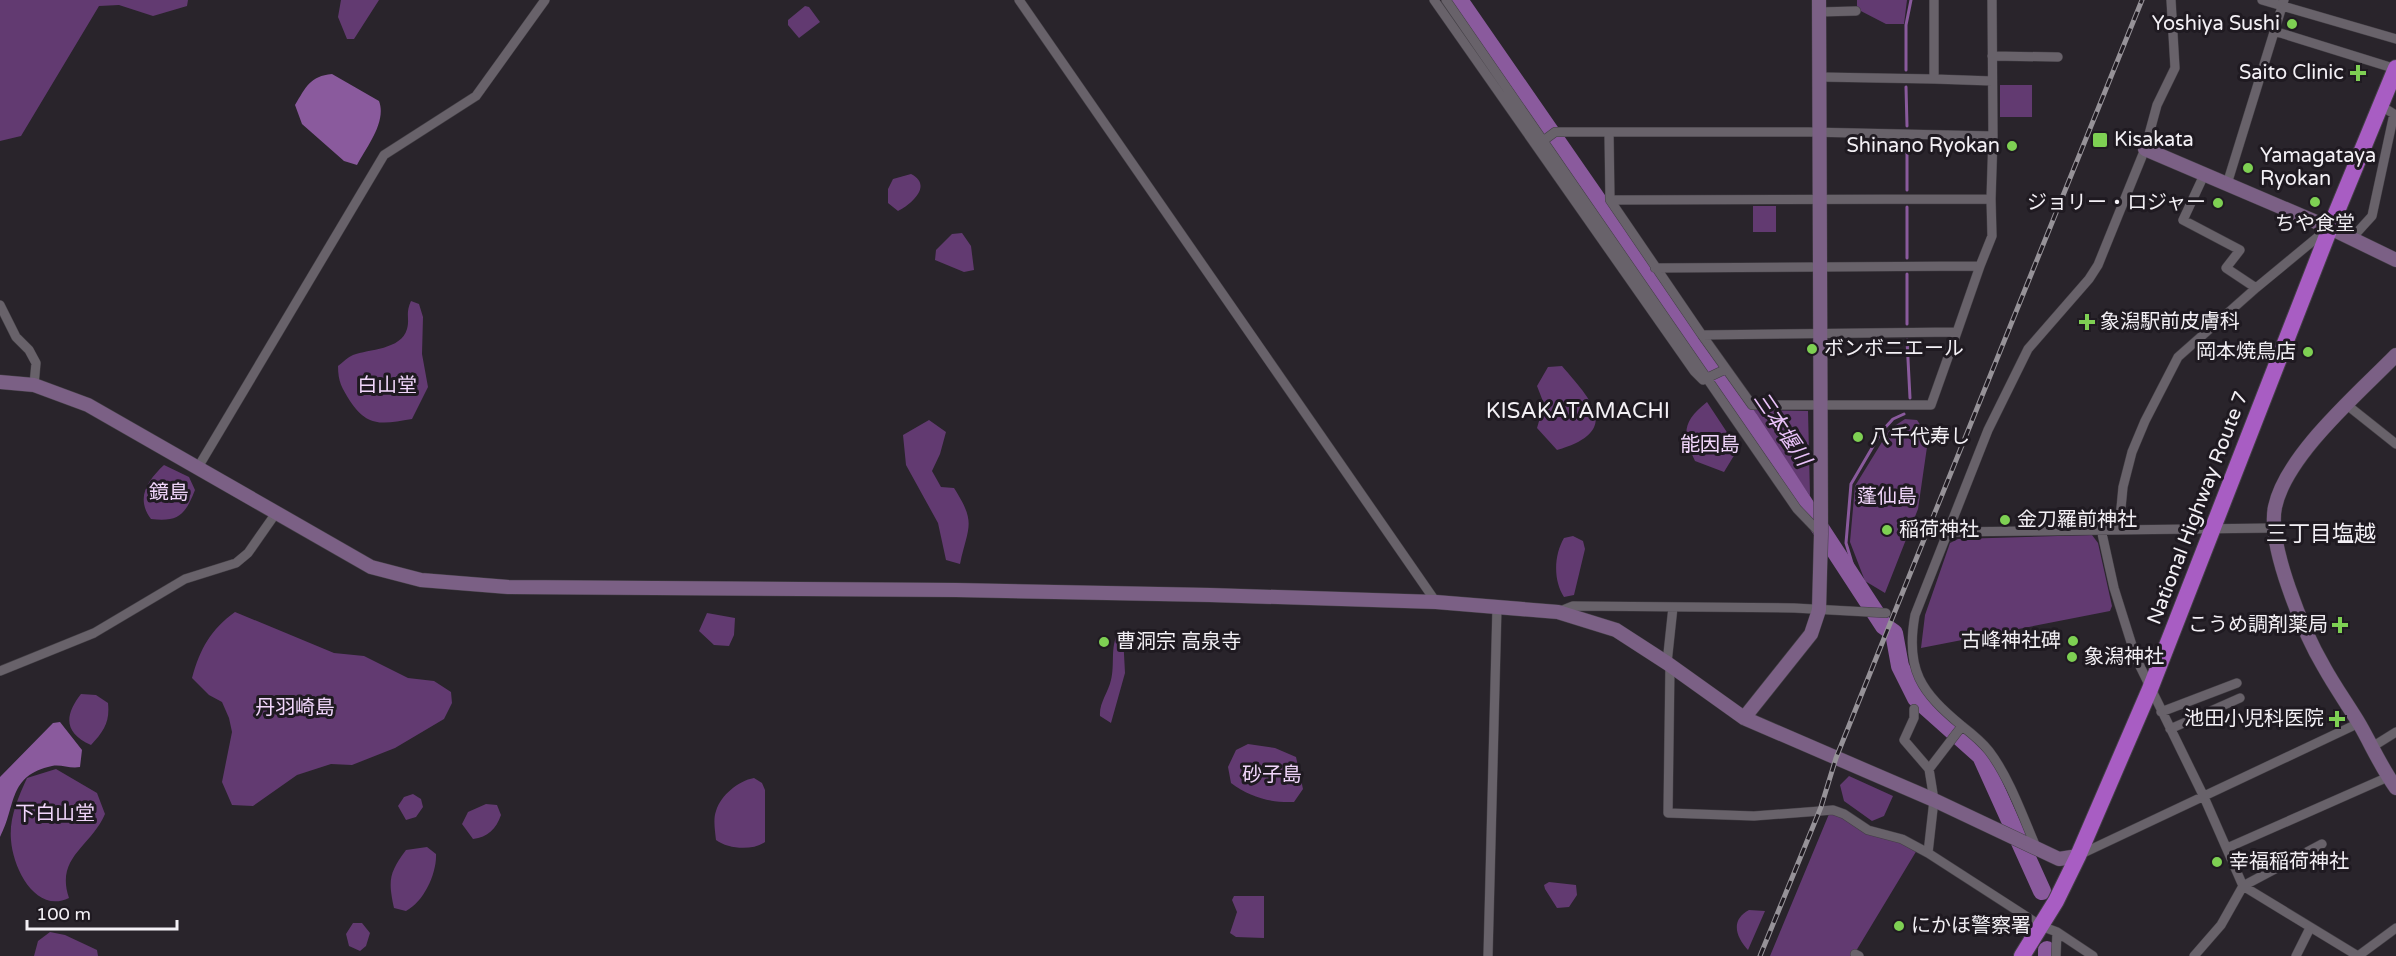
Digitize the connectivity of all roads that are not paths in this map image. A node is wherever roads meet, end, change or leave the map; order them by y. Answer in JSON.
{"nodes":[{"id":1,"x":544,"y":0,"type":"edge"},
{"id":2,"x":1019,"y":0,"type":"edge"},
{"id":3,"x":1434,"y":0,"type":"edge"},
{"id":4,"x":1446,"y":0,"type":"edge"},
{"id":5,"x":1934,"y":0,"type":"edge"},
{"id":6,"x":1992,"y":0,"type":"edge"},
{"id":7,"x":2172,"y":0,"type":"edge"},
{"id":8,"x":2262,"y":0,"type":"edge"},
{"id":9,"x":2283,"y":3,"type":"edge"},
{"id":10,"x":1819,"y":6,"type":"edge"},
{"id":11,"x":1856,"y":11,"type":"dead end"},
{"id":12,"x":2274,"y":31,"type":"junction"},
{"id":13,"x":2396,"y":39,"type":"edge"},
{"id":14,"x":1992,"y":56,"type":"junction"},
{"id":15,"x":2058,"y":57,"type":"dead end"},
{"id":16,"x":2396,"y":68,"type":"edge"},
{"id":17,"x":1820,"y":77,"type":"junction"},
{"id":18,"x":1934,"y":79,"type":"junction"},
{"id":19,"x":1992,"y":81,"type":"junction"},
{"id":20,"x":2381,"y":106,"type":"junction"},
{"id":21,"x":1609,"y":133,"type":"junction"},
{"id":22,"x":1819,"y":133,"type":"junction"},
{"id":23,"x":1993,"y":136,"type":"junction"},
{"id":24,"x":1544,"y":140,"type":"junction"},
{"id":25,"x":2145,"y":149,"type":"junction"},
{"id":26,"x":2204,"y":175,"type":"junction"},
{"id":27,"x":2227,"y":184,"type":"junction"},
{"id":28,"x":1819,"y":198,"type":"junction"},
{"id":29,"x":1991,"y":199,"type":"junction"},
{"id":30,"x":1610,"y":200,"type":"junction"},
{"id":31,"x":2330,"y":228,"type":"junction"},
{"id":32,"x":2352,"y":238,"type":"junction"},
{"id":33,"x":2396,"y":260,"type":"edge"},
{"id":34,"x":1980,"y":266,"type":"junction"},
{"id":35,"x":1819,"y":267,"type":"junction"},
{"id":36,"x":1655,"y":268,"type":"junction"},
{"id":37,"x":2256,"y":288,"type":"junction"},
{"id":38,"x":0,"y":305,"type":"edge"},
{"id":39,"x":1820,"y":332,"type":"junction"},
{"id":40,"x":1957,"y":332,"type":"junction"},
{"id":41,"x":1702,"y":335,"type":"junction"},
{"id":42,"x":2396,"y":356,"type":"edge"},
{"id":43,"x":1726,"y":369,"type":"junction"},
{"id":44,"x":1710,"y":379,"type":"junction"},
{"id":45,"x":0,"y":382,"type":"edge"},
{"id":46,"x":34,"y":385,"type":"junction"},
{"id":47,"x":1820,"y":405,"type":"junction"},
{"id":48,"x":2347,"y":405,"type":"junction"},
{"id":49,"x":2396,"y":444,"type":"edge"},
{"id":50,"x":197,"y":469,"type":"junction"},
{"id":51,"x":276,"y":513,"type":"junction"},
{"id":52,"x":2274,"y":528,"type":"junction"},
{"id":53,"x":2101,"y":529,"type":"junction"},
{"id":54,"x":2119,"y":529,"type":"junction"},
{"id":55,"x":2213,"y":529,"type":"junction"},
{"id":56,"x":1948,"y":532,"type":"junction"},
{"id":57,"x":1821,"y":534,"type":"junction"},
{"id":58,"x":1436,"y":602,"type":"junction"},
{"id":59,"x":1673,"y":607,"type":"junction"},
{"id":60,"x":1497,"y":608,"type":"junction"},
{"id":61,"x":1819,"y":610,"type":"junction"},
{"id":62,"x":1558,"y":612,"type":"junction"},
{"id":63,"x":1886,"y":613,"type":"dead end"},
{"id":64,"x":1669,"y":664,"type":"junction"},
{"id":65,"x":0,"y":671,"type":"edge"},
{"id":66,"x":2237,"y":683,"type":"dead end"},
{"id":67,"x":2150,"y":689,"type":"junction"},
{"id":68,"x":2240,"y":698,"type":"dead end"},
{"id":69,"x":1914,"y":709,"type":"dead end"},
{"id":70,"x":2162,"y":712,"type":"junction"},
{"id":71,"x":1744,"y":718,"type":"junction"},
{"id":72,"x":2359,"y":723,"type":"junction"},
{"id":73,"x":1962,"y":726,"type":"junction"},
{"id":74,"x":2170,"y":729,"type":"junction"},
{"id":75,"x":2396,"y":732,"type":"edge"},
{"id":76,"x":2372,"y":747,"type":"junction"},
{"id":77,"x":1929,"y":770,"type":"junction"},
{"id":78,"x":2388,"y":777,"type":"junction"},
{"id":79,"x":2396,"y":788,"type":"edge"},
{"id":80,"x":2204,"y":797,"type":"junction"},
{"id":81,"x":1934,"y":800,"type":"junction"},
{"id":82,"x":2322,"y":844,"type":"dead end"},
{"id":83,"x":2036,"y":847,"type":"junction"},
{"id":84,"x":2227,"y":848,"type":"junction"},
{"id":85,"x":1928,"y":853,"type":"junction"},
{"id":86,"x":2078,"y":856,"type":"junction"},
{"id":87,"x":2243,"y":886,"type":"junction"},
{"id":88,"x":2310,"y":928,"type":"junction"},
{"id":89,"x":2396,"y":928,"type":"edge"},
{"id":90,"x":2049,"y":929,"type":"junction"},
{"id":91,"x":1488,"y":956,"type":"edge"},
{"id":92,"x":2022,"y":956,"type":"edge"},
{"id":93,"x":2056,"y":956,"type":"edge"},
{"id":94,"x":2093,"y":956,"type":"edge"},
{"id":95,"x":2194,"y":956,"type":"edge"},
{"id":96,"x":2296,"y":956,"type":"edge"},
{"id":97,"x":2358,"y":956,"type":"edge"}],
"edges":[{"from":1,"to":50,"type":"street"},
{"from":2,"to":58,"type":"street"},
{"from":3,"to":44,"type":"street"},
{"from":4,"to":24,"type":"street"},
{"from":5,"to":18,"type":"street"},
{"from":6,"to":14,"type":"street"},
{"from":7,"to":25,"type":"street"},
{"from":8,"to":9,"type":"street"},
{"from":9,"to":12,"type":"street"},
{"from":9,"to":13,"type":"street"},
{"from":10,"to":11,"type":"street"},
{"from":10,"to":17,"type":"street"},
{"from":12,"to":16,"type":"street"},
{"from":12,"to":27,"type":"street"},
{"from":14,"to":15,"type":"street"},
{"from":14,"to":19,"type":"street"},
{"from":16,"to":20,"type":"highway","name":"National Highway Route 7"},
{"from":17,"to":18,"type":"street"},
{"from":17,"to":22,"type":"street"},
{"from":18,"to":19,"type":"street"},
{"from":19,"to":23,"type":"street"},
{"from":20,"to":31,"type":"highway","name":"National Highway Route 7"},
{"from":20,"to":32,"type":"street"},
{"from":21,"to":22,"type":"street"},
{"from":21,"to":24,"type":"street"},
{"from":21,"to":30,"type":"street"},
{"from":22,"to":23,"type":"street"},
{"from":22,"to":28,"type":"street"},
{"from":23,"to":29,"type":"street"},
{"from":24,"to":44,"type":"street"},
{"from":25,"to":26,"type":"street"},
{"from":25,"to":56,"type":"street"},
{"from":26,"to":27,"type":"street"},
{"from":26,"to":37,"type":"street"},
{"from":27,"to":31,"type":"street"},
{"from":28,"to":29,"type":"street"},
{"from":28,"to":30,"type":"street"},
{"from":28,"to":35,"type":"street"},
{"from":29,"to":34,"type":"street"},
{"from":30,"to":36,"type":"street"},
{"from":31,"to":32,"type":"street"},
{"from":31,"to":37,"type":"street"},
{"from":31,"to":55,"type":"highway","name":"National Highway Route 7"},
{"from":32,"to":33,"type":"street"},
{"from":34,"to":35,"type":"street"},
{"from":34,"to":40,"type":"street"},
{"from":35,"to":36,"type":"street"},
{"from":35,"to":39,"type":"street"},
{"from":36,"to":41,"type":"street"},
{"from":37,"to":54,"type":"street"},
{"from":38,"to":46,"type":"street"},
{"from":39,"to":40,"type":"street"},
{"from":39,"to":41,"type":"street"},
{"from":39,"to":47,"type":"street"},
{"from":40,"to":47,"type":"street"},
{"from":41,"to":43,"type":"street"},
{"from":42,"to":48,"type":"street"},
{"from":43,"to":44,"type":"street"},
{"from":43,"to":47,"type":"street"},
{"from":44,"to":57,"type":"street"},
{"from":45,"to":46,"type":"street"},
{"from":46,"to":50,"type":"street"},
{"from":47,"to":57,"type":"street"},
{"from":48,"to":49,"type":"street"},
{"from":48,"to":52,"type":"street"},
{"from":50,"to":51,"type":"street"},
{"from":51,"to":58,"type":"street"},
{"from":51,"to":65,"type":"street"},
{"from":52,"to":55,"type":"street"},
{"from":52,"to":72,"type":"street"},
{"from":53,"to":54,"type":"street"},
{"from":53,"to":56,"type":"street"},
{"from":53,"to":67,"type":"street"},
{"from":54,"to":55,"type":"street"},
{"from":55,"to":67,"type":"highway","name":"National Highway Route 7"},
{"from":56,"to":73,"type":"street"},
{"from":57,"to":61,"type":"street"},
{"from":58,"to":60,"type":"street"},
{"from":59,"to":61,"type":"street"},
{"from":59,"to":62,"type":"street"},
{"from":59,"to":64,"type":"street"},
{"from":60,"to":62,"type":"street"},
{"from":60,"to":91,"type":"street"},
{"from":61,"to":63,"type":"street"},
{"from":61,"to":71,"type":"street"},
{"from":62,"to":64,"type":"street"},
{"from":64,"to":71,"type":"street"},
{"from":64,"to":85,"type":"street"},
{"from":66,"to":70,"type":"street"},
{"from":67,"to":70,"type":"street"},
{"from":67,"to":86,"type":"highway","name":"National Highway Route 7"},
{"from":68,"to":74,"type":"street"},
{"from":69,"to":77,"type":"street"},
{"from":70,"to":74,"type":"street"},
{"from":71,"to":81,"type":"street"},
{"from":72,"to":76,"type":"street"},
{"from":72,"to":80,"type":"street"},
{"from":73,"to":77,"type":"street"},
{"from":73,"to":83,"type":"street"},
{"from":74,"to":80,"type":"street"},
{"from":75,"to":76,"type":"street"},
{"from":76,"to":78,"type":"street"},
{"from":77,"to":81,"type":"street"},
{"from":78,"to":79,"type":"street"},
{"from":78,"to":84,"type":"street"},
{"from":80,"to":84,"type":"street"},
{"from":80,"to":86,"type":"street"},
{"from":81,"to":83,"type":"street"},
{"from":81,"to":85,"type":"street"},
{"from":82,"to":87,"type":"street"},
{"from":83,"to":86,"type":"street"},
{"from":84,"to":87,"type":"street"},
{"from":85,"to":90,"type":"street"},
{"from":86,"to":90,"type":"highway","name":"National Highway Route 7"},
{"from":87,"to":88,"type":"street"},
{"from":87,"to":95,"type":"street"},
{"from":88,"to":96,"type":"street"},
{"from":88,"to":97,"type":"street"},
{"from":89,"to":97,"type":"street"},
{"from":90,"to":92,"type":"highway","name":"National Highway Route 7"},
{"from":90,"to":93,"type":"street"},
{"from":90,"to":94,"type":"street"}]}
